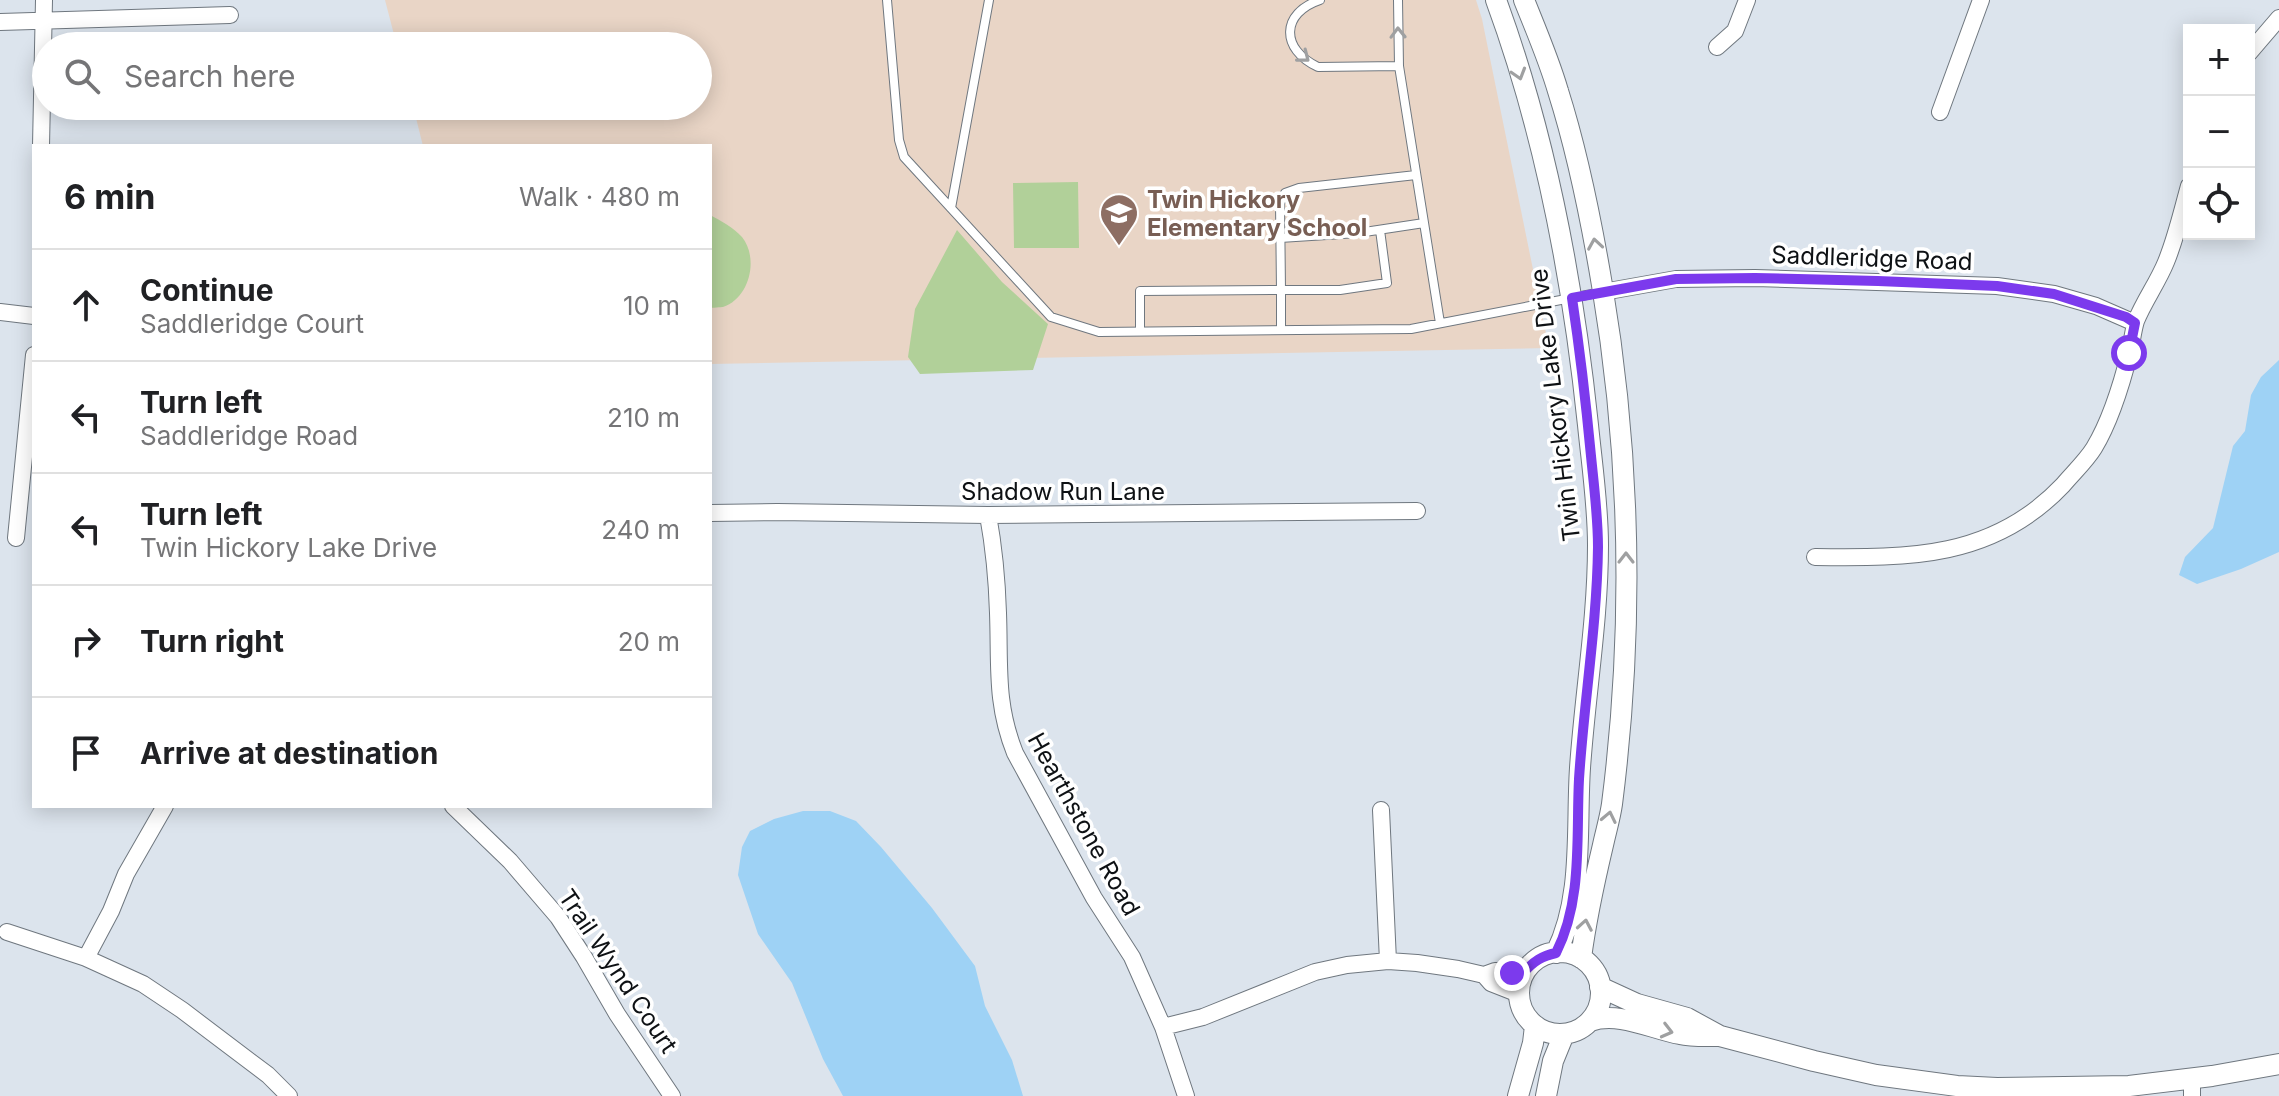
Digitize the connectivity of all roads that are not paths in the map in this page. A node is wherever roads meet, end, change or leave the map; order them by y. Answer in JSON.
{"nodes":[{"id":1,"x":44,"y":0,"type":"edge"},
{"id":2,"x":887,"y":0,"type":"edge"},
{"id":3,"x":989,"y":0,"type":"edge"},
{"id":4,"x":1320,"y":0,"type":"edge"},
{"id":5,"x":1398,"y":0,"type":"edge"},
{"id":6,"x":1496,"y":0,"type":"edge"},
{"id":7,"x":1524,"y":0,"type":"edge"},
{"id":8,"x":1747,"y":0,"type":"edge"},
{"id":9,"x":1981,"y":0,"type":"edge"},
{"id":10,"x":230,"y":15,"type":"dead end"},
{"id":11,"x":2279,"y":18,"type":"edge"},
{"id":12,"x":44,"y":21,"type":"junction"},
{"id":13,"x":0,"y":22,"type":"edge"},
{"id":14,"x":44,"y":32,"type":"edge"},
{"id":15,"x":2255,"y":46,"type":"edge"},
{"id":16,"x":1717,"y":47,"type":"dead end"},
{"id":17,"x":1399,"y":66,"type":"junction"},
{"id":18,"x":1940,"y":112,"type":"dead end"},
{"id":19,"x":42,"y":120,"type":"edge"},
{"id":20,"x":41,"y":144,"type":"edge"},
{"id":21,"x":1416,"y":175,"type":"junction"},
{"id":22,"x":2183,"y":206,"type":"edge"},
{"id":23,"x":951,"y":208,"type":"junction"},
{"id":24,"x":1424,"y":223,"type":"junction"},
{"id":25,"x":1380,"y":230,"type":"junction"},
{"id":26,"x":1280,"y":238,"type":"junction"},
{"id":27,"x":1281,"y":290,"type":"junction"},
{"id":28,"x":1603,"y":292,"type":"junction"},
{"id":29,"x":1572,"y":298,"type":"junction"},
{"id":30,"x":0,"y":312,"type":"edge"},
{"id":31,"x":32,"y":316,"type":"edge"},
{"id":32,"x":1440,"y":323,"type":"junction"},
{"id":33,"x":2135,"y":323,"type":"junction"},
{"id":34,"x":1281,"y":330,"type":"junction"},
{"id":35,"x":1140,"y":331,"type":"junction"},
{"id":36,"x":32,"y":375,"type":"edge"},
{"id":37,"x":1417,"y":511,"type":"dead end"},
{"id":38,"x":712,"y":513,"type":"edge"},
{"id":39,"x":988,"y":515,"type":"junction"},
{"id":40,"x":16,"y":538,"type":"dead end"},
{"id":41,"x":1815,"y":557,"type":"dead end"},
{"id":42,"x":164,"y":808,"type":"edge"},
{"id":43,"x":455,"y":808,"type":"edge"},
{"id":44,"x":1381,"y":810,"type":"dead end"},
{"id":45,"x":7,"y":932,"type":"dead end"},
{"id":46,"x":1556,"y":953,"type":"junction"},
{"id":47,"x":86,"y":958,"type":"junction"},
{"id":48,"x":1581,"y":958,"type":"junction"},
{"id":49,"x":1388,"y":961,"type":"junction"},
{"id":50,"x":1524,"y":972,"type":"junction"},
{"id":51,"x":1484,"y":975,"type":"junction"},
{"id":52,"x":1600,"y":987,"type":"junction"},
{"id":53,"x":1519,"y":994,"type":"junction"},
{"id":54,"x":1590,"y":1021,"type":"junction"},
{"id":55,"x":1535,"y":1026,"type":"junction"},
{"id":56,"x":1163,"y":1027,"type":"junction"},
{"id":57,"x":1564,"y":1034,"type":"junction"},
{"id":58,"x":1720,"y":1036,"type":"junction"},
{"id":59,"x":2279,"y":1064,"type":"edge"},
{"id":60,"x":2192,"y":1088,"type":"edge"},
{"id":61,"x":289,"y":1096,"type":"edge"},
{"id":62,"x":672,"y":1096,"type":"edge"},
{"id":63,"x":1186,"y":1096,"type":"edge"},
{"id":64,"x":1518,"y":1096,"type":"edge"},
{"id":65,"x":1546,"y":1096,"type":"edge"}],
"edges":[{"from":1,"to":12,"type":"street"},
{"from":2,"to":23,"type":"lane"},
{"from":3,"to":23,"type":"lane"},
{"from":4,"to":17,"type":"lane","one_way":true},
{"from":17,"to":5,"type":"lane","one_way":true},
{"from":6,"to":29,"type":"street","name":"Twin Hickory Lake Drive","one_way":true},
{"from":28,"to":7,"type":"street","one_way":true},
{"from":8,"to":16,"type":"street"},
{"from":9,"to":18,"type":"street"},
{"from":10,"to":12,"type":"street"},
{"from":11,"to":15,"type":"street"},
{"from":12,"to":13,"type":"street"},
{"from":12,"to":14,"type":"street"},
{"from":17,"to":21,"type":"lane"},
{"from":19,"to":20,"type":"street"},
{"from":21,"to":24,"type":"lane"},
{"from":21,"to":26,"type":"lane"},
{"from":22,"to":33,"type":"street"},
{"from":23,"to":35,"type":"lane"},
{"from":24,"to":25,"type":"lane"},
{"from":24,"to":32,"type":"lane"},
{"from":25,"to":26,"type":"lane"},
{"from":25,"to":27,"type":"lane"},
{"from":26,"to":27,"type":"lane"},
{"from":27,"to":34,"type":"lane"},
{"from":27,"to":35,"type":"lane"},
{"from":28,"to":29,"type":"lane"},
{"from":28,"to":33,"type":"street","name":"Saddleridge Road"},
{"from":48,"to":28,"type":"street","one_way":true},
{"from":29,"to":32,"type":"lane"},
{"from":29,"to":46,"type":"street","name":"Twin Hickory Lake Drive"},
{"from":30,"to":31,"type":"street"},
{"from":32,"to":34,"type":"lane"},
{"from":33,"to":41,"type":"street"},
{"from":34,"to":35,"type":"lane"},
{"from":36,"to":40,"type":"street"},
{"from":37,"to":39,"type":"street","name":"Shadow Run Lane"},
{"from":38,"to":39,"type":"street","name":"Shadow Run Lane"},
{"from":39,"to":56,"type":"street","name":"Hearthstone Road"},
{"from":42,"to":47,"type":"street"},
{"from":43,"to":62,"type":"street","name":"Trail Wynd Court"},
{"from":44,"to":49,"type":"street"},
{"from":45,"to":47,"type":"street"},
{"from":46,"to":48,"type":"street"},
{"from":46,"to":50,"type":"street"},
{"from":47,"to":61,"type":"street"},
{"from":48,"to":52,"type":"street"},
{"from":49,"to":51,"type":"street"},
{"from":49,"to":56,"type":"street"},
{"from":50,"to":51,"type":"street"},
{"from":50,"to":53,"type":"street"},
{"from":51,"to":53,"type":"street"},
{"from":52,"to":54,"type":"street"},
{"from":52,"to":58,"type":"street"},
{"from":53,"to":55,"type":"street"},
{"from":54,"to":57,"type":"street"},
{"from":54,"to":58,"type":"street","one_way":true},
{"from":55,"to":57,"type":"street"},
{"from":55,"to":64,"type":"street"},
{"from":56,"to":63,"type":"street","name":"Hearthstone Road"},
{"from":57,"to":65,"type":"street"},
{"from":58,"to":60,"type":"street"},
{"from":59,"to":60,"type":"street"}]}
